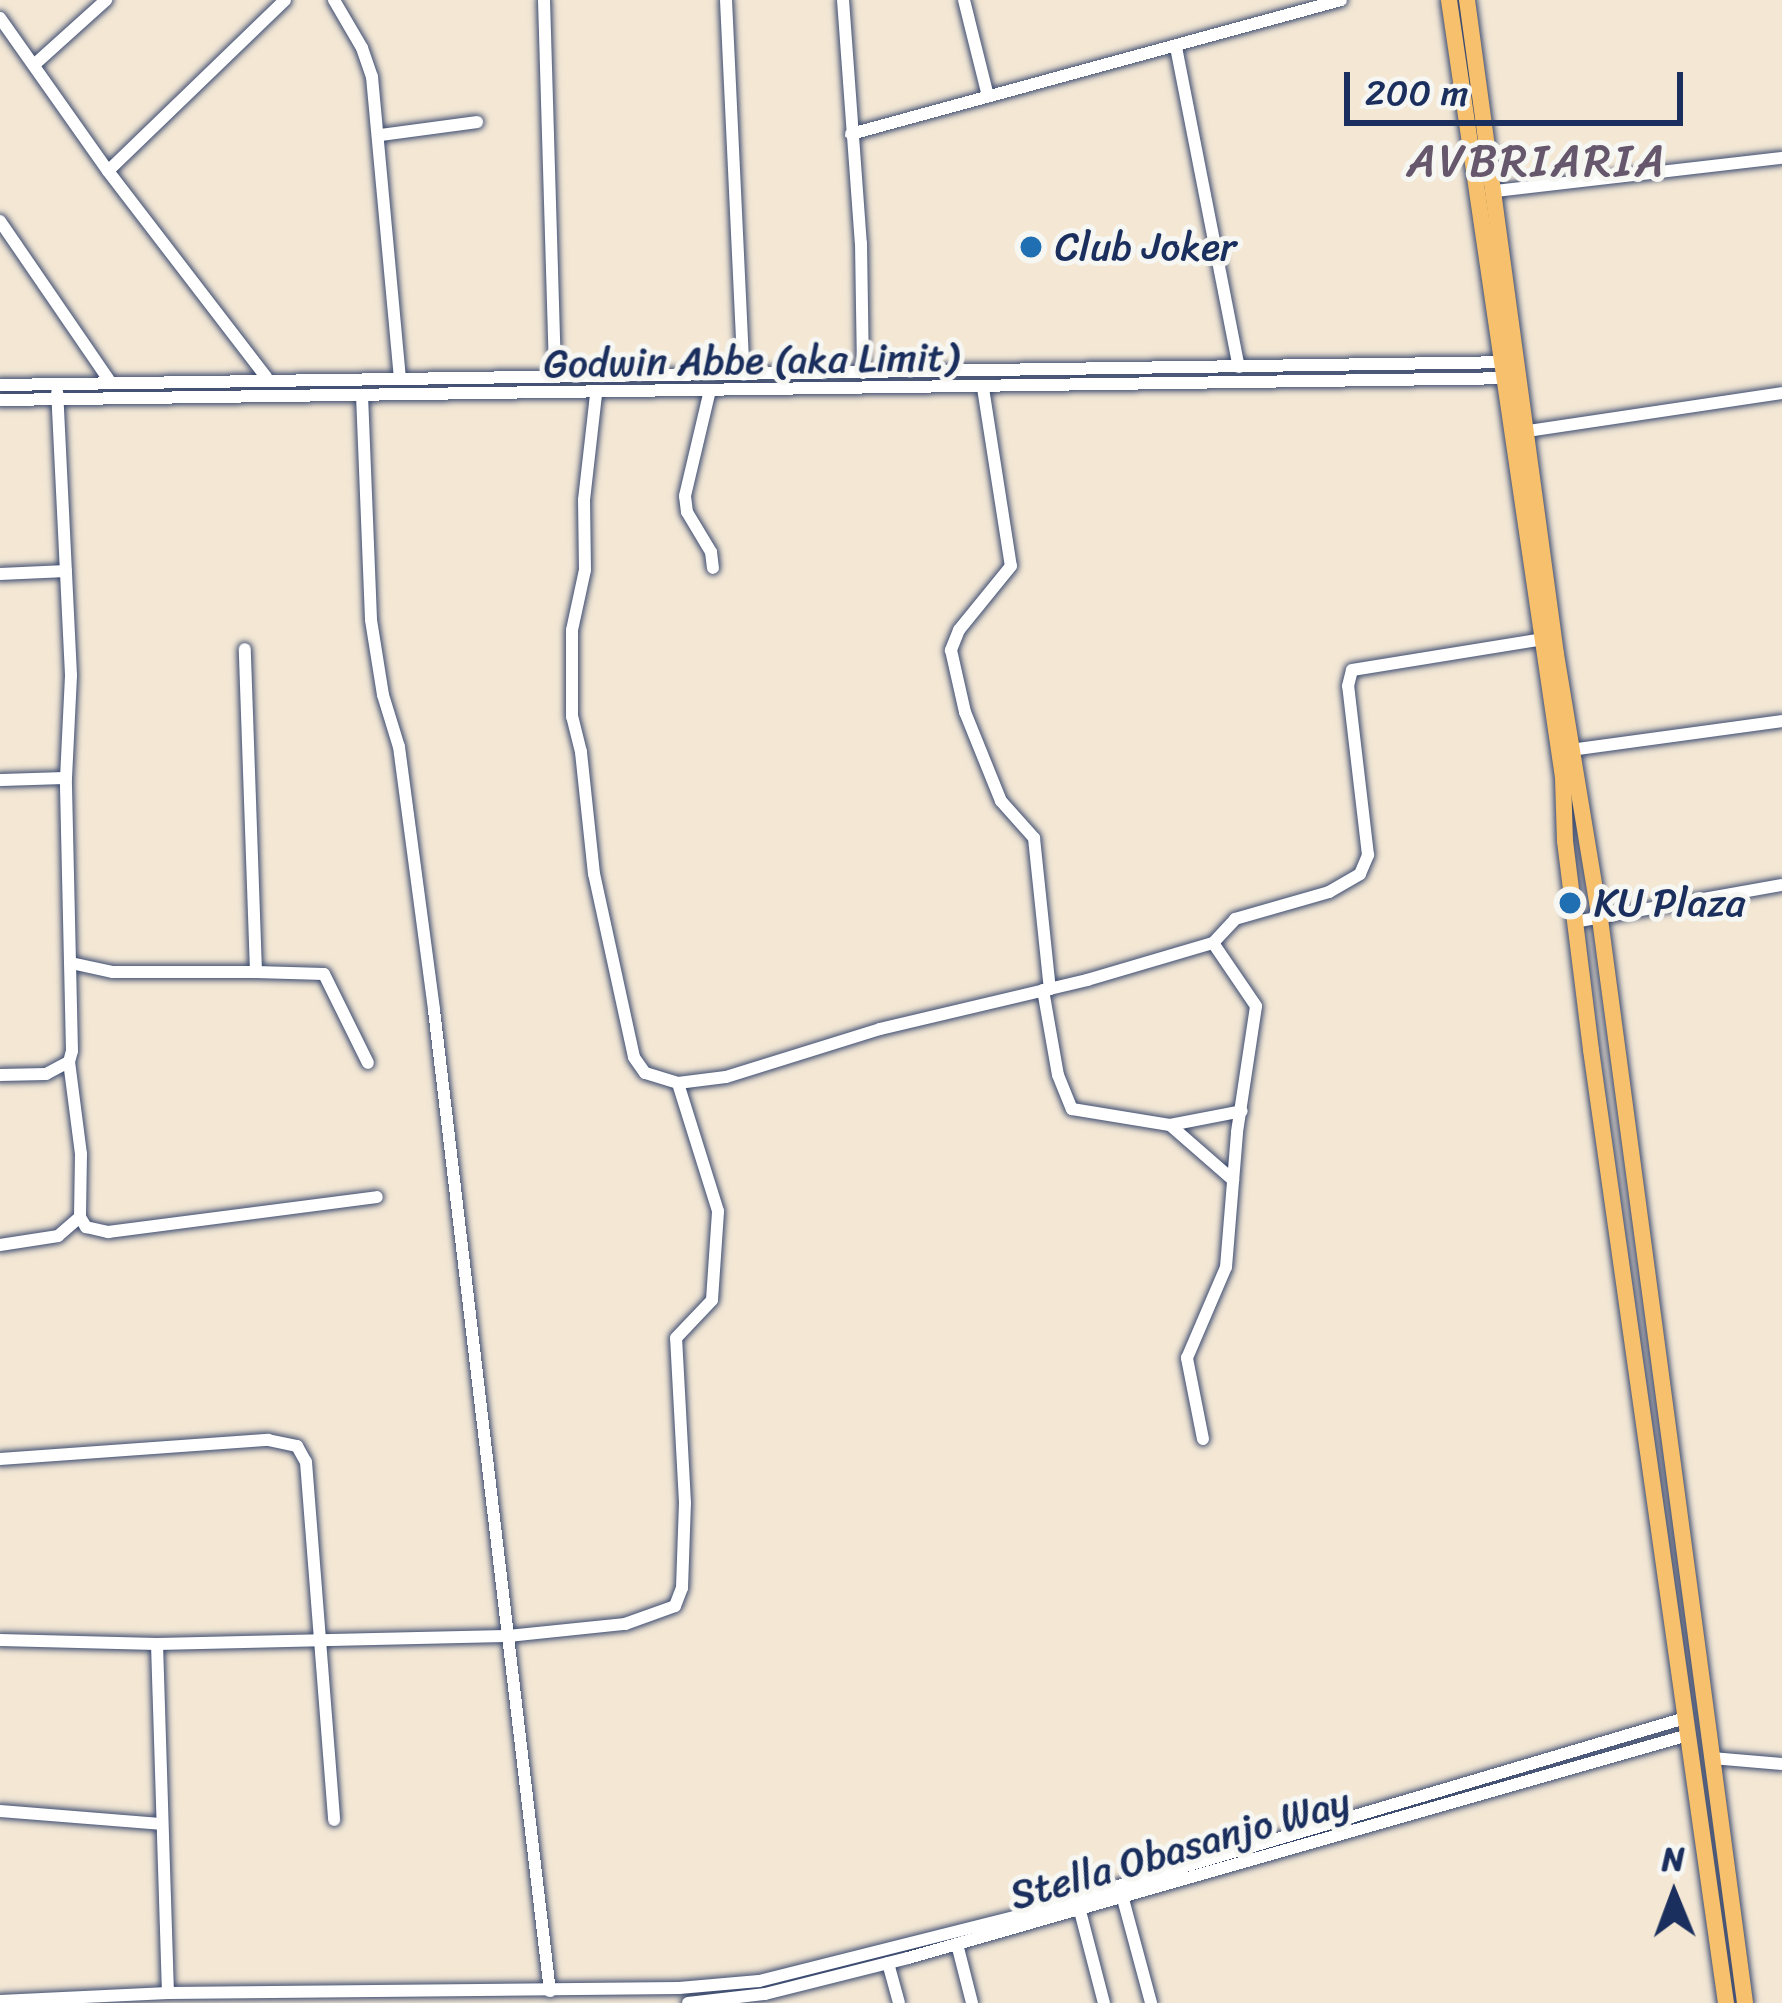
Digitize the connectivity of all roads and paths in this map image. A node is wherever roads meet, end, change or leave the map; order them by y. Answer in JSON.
{"nodes":[{"id":1,"x":106,"y":0,"type":"edge"},
{"id":2,"x":285,"y":0,"type":"edge"},
{"id":3,"x":334,"y":0,"type":"edge"},
{"id":4,"x":544,"y":0,"type":"edge"},
{"id":5,"x":726,"y":0,"type":"edge"},
{"id":6,"x":843,"y":0,"type":"edge"},
{"id":7,"x":964,"y":0,"type":"edge"},
{"id":8,"x":1341,"y":0,"type":"edge"},
{"id":9,"x":1449,"y":0,"type":"edge"},
{"id":10,"x":1467,"y":0,"type":"edge"},
{"id":11,"x":0,"y":18,"type":"edge"},
{"id":12,"x":1176,"y":47,"type":"junction"},
{"id":13,"x":34,"y":64,"type":"junction"},
{"id":14,"x":988,"y":95,"type":"junction"},
{"id":15,"x":477,"y":122,"type":"dead end"},
{"id":16,"x":850,"y":134,"type":"junction"},
{"id":17,"x":381,"y":135,"type":"junction"},
{"id":18,"x":1782,"y":158,"type":"edge"},
{"id":19,"x":108,"y":171,"type":"junction"},
{"id":20,"x":1495,"y":191,"type":"junction"},
{"id":21,"x":0,"y":220,"type":"edge"},
{"id":22,"x":1239,"y":368,"type":"junction"},
{"id":23,"x":1511,"y":370,"type":"junction"},
{"id":24,"x":863,"y":373,"type":"junction"},
{"id":25,"x":745,"y":375,"type":"junction"},
{"id":26,"x":555,"y":376,"type":"junction"},
{"id":27,"x":266,"y":377,"type":"junction"},
{"id":28,"x":400,"y":377,"type":"junction"},
{"id":29,"x":234,"y":379,"type":"junction"},
{"id":30,"x":111,"y":383,"type":"junction"},
{"id":31,"x":0,"y":385,"type":"edge"},
{"id":32,"x":983,"y":388,"type":"junction"},
{"id":33,"x":710,"y":390,"type":"junction"},
{"id":34,"x":57,"y":392,"type":"junction"},
{"id":35,"x":1782,"y":393,"type":"edge"},
{"id":36,"x":596,"y":394,"type":"junction"},
{"id":37,"x":235,"y":395,"type":"junction"},
{"id":38,"x":362,"y":395,"type":"junction"},
{"id":39,"x":0,"y":400,"type":"edge"},
{"id":40,"x":1528,"y":431,"type":"junction"},
{"id":41,"x":712,"y":568,"type":"dead end"},
{"id":42,"x":66,"y":571,"type":"junction"},
{"id":43,"x":0,"y":574,"type":"edge"},
{"id":44,"x":1538,"y":640,"type":"junction"},
{"id":45,"x":245,"y":649,"type":"dead end"},
{"id":46,"x":1782,"y":721,"type":"edge"},
{"id":47,"x":1571,"y":750,"type":"junction"},
{"id":48,"x":66,"y":778,"type":"junction"},
{"id":49,"x":0,"y":780,"type":"edge"},
{"id":50,"x":1782,"y":885,"type":"edge"},
{"id":51,"x":1600,"y":919,"type":"junction"},
{"id":52,"x":1574,"y":922,"type":"junction"},
{"id":53,"x":1213,"y":943,"type":"junction"},
{"id":54,"x":71,"y":963,"type":"junction"},
{"id":55,"x":256,"y":972,"type":"junction"},
{"id":56,"x":1046,"y":990,"type":"junction"},
{"id":57,"x":69,"y":1062,"type":"junction"},
{"id":58,"x":368,"y":1063,"type":"dead end"},
{"id":59,"x":0,"y":1075,"type":"edge"},
{"id":60,"x":679,"y":1083,"type":"junction"},
{"id":61,"x":1242,"y":1111,"type":"junction"},
{"id":62,"x":1170,"y":1125,"type":"junction"},
{"id":63,"x":1233,"y":1180,"type":"junction"},
{"id":64,"x":377,"y":1197,"type":"dead end"},
{"id":65,"x":80,"y":1217,"type":"junction"},
{"id":66,"x":0,"y":1244,"type":"edge"},
{"id":67,"x":1203,"y":1439,"type":"dead end"},
{"id":68,"x":0,"y":1459,"type":"edge"},
{"id":69,"x":508,"y":1636,"type":"junction"},
{"id":70,"x":317,"y":1637,"type":"junction"},
{"id":71,"x":0,"y":1640,"type":"edge"},
{"id":72,"x":158,"y":1643,"type":"junction"},
{"id":73,"x":1683,"y":1728,"type":"junction"},
{"id":74,"x":1712,"y":1758,"type":"junction"},
{"id":75,"x":1782,"y":1764,"type":"edge"},
{"id":76,"x":0,"y":1811,"type":"edge"},
{"id":77,"x":334,"y":1820,"type":"dead end"},
{"id":78,"x":160,"y":1824,"type":"junction"},
{"id":79,"x":1123,"y":1899,"type":"junction"},
{"id":80,"x":1080,"y":1911,"type":"junction"},
{"id":81,"x":957,"y":1944,"type":"junction"},
{"id":82,"x":888,"y":1963,"type":"junction"},
{"id":83,"x":550,"y":1991,"type":"junction"},
{"id":84,"x":168,"y":1993,"type":"junction"},
{"id":85,"x":682,"y":1998,"type":"edge"},
{"id":86,"x":0,"y":2001,"type":"edge"},
{"id":87,"x":899,"y":2003,"type":"edge"},
{"id":88,"x":972,"y":2003,"type":"edge"},
{"id":89,"x":1104,"y":2003,"type":"edge"},
{"id":90,"x":1151,"y":2003,"type":"edge"},
{"id":91,"x":1726,"y":2003,"type":"edge"},
{"id":92,"x":1745,"y":2003,"type":"edge"}],
"edges":[{"from":1,"to":13,"type":"street"},
{"from":2,"to":19,"type":"street"},
{"from":3,"to":17,"type":"street"},
{"from":4,"to":26,"type":"street"},
{"from":5,"to":25,"type":"street"},
{"from":6,"to":16,"type":"street"},
{"from":7,"to":14,"type":"street"},
{"from":8,"to":12,"type":"street"},
{"from":9,"to":23,"type":"highway"},
{"from":10,"to":20,"type":"highway"},
{"from":11,"to":13,"type":"street"},
{"from":12,"to":14,"type":"street"},
{"from":12,"to":22,"type":"street"},
{"from":13,"to":19,"type":"street"},
{"from":14,"to":16,"type":"street"},
{"from":15,"to":17,"type":"street"},
{"from":16,"to":24,"type":"street"},
{"from":17,"to":28,"type":"street"},
{"from":18,"to":20,"type":"street"},
{"from":19,"to":27,"type":"street"},
{"from":20,"to":23,"type":"highway"},
{"from":21,"to":30,"type":"street"},
{"from":22,"to":23,"type":"street","name":"Godwin Abbe (aka Limit)"},
{"from":22,"to":24,"type":"street","name":"Godwin Abbe (aka Limit)"},
{"from":23,"to":32,"type":"street","name":"Godwin Abbe (aka Limit)"},
{"from":23,"to":40,"type":"highway"},
{"from":23,"to":44,"type":"highway"},
{"from":24,"to":25,"type":"street","name":"Godwin Abbe (aka Limit)"},
{"from":25,"to":26,"type":"street","name":"Godwin Abbe (aka Limit)"},
{"from":26,"to":28,"type":"street","name":"Godwin Abbe (aka Limit)"},
{"from":27,"to":28,"type":"street","name":"Godwin Abbe (aka Limit)"},
{"from":27,"to":29,"type":"street","name":"Godwin Abbe (aka Limit)"},
{"from":29,"to":30,"type":"street","name":"Godwin Abbe (aka Limit)"},
{"from":29,"to":37,"type":"street"},
{"from":30,"to":34,"type":"street","name":"Godwin Abbe (aka Limit)"},
{"from":31,"to":34,"type":"street","name":"Godwin Abbe (aka Limit)"},
{"from":32,"to":33,"type":"street","name":"Godwin Abbe (aka Limit)"},
{"from":32,"to":56,"type":"street"},
{"from":33,"to":36,"type":"street","name":"Godwin Abbe (aka Limit)"},
{"from":33,"to":41,"type":"street"},
{"from":34,"to":37,"type":"street","name":"Godwin Abbe (aka Limit)"},
{"from":34,"to":39,"type":"street","name":"Godwin Abbe (aka Limit)"},
{"from":34,"to":42,"type":"street"},
{"from":35,"to":40,"type":"street"},
{"from":36,"to":38,"type":"street","name":"Godwin Abbe (aka Limit)"},
{"from":36,"to":60,"type":"street"},
{"from":37,"to":38,"type":"street","name":"Godwin Abbe (aka Limit)"},
{"from":38,"to":69,"type":"street"},
{"from":40,"to":47,"type":"highway"},
{"from":42,"to":43,"type":"street"},
{"from":42,"to":48,"type":"street"},
{"from":44,"to":52,"type":"highway"},
{"from":44,"to":53,"type":"street"},
{"from":45,"to":55,"type":"street"},
{"from":46,"to":47,"type":"street"},
{"from":47,"to":51,"type":"highway"},
{"from":48,"to":49,"type":"street"},
{"from":48,"to":54,"type":"street"},
{"from":50,"to":51,"type":"street"},
{"from":51,"to":52,"type":"street"},
{"from":51,"to":74,"type":"highway"},
{"from":52,"to":73,"type":"highway"},
{"from":53,"to":56,"type":"street"},
{"from":53,"to":61,"type":"street"},
{"from":54,"to":55,"type":"street"},
{"from":54,"to":57,"type":"street"},
{"from":55,"to":58,"type":"street"},
{"from":56,"to":60,"type":"street"},
{"from":56,"to":62,"type":"street"},
{"from":57,"to":59,"type":"street"},
{"from":57,"to":65,"type":"street"},
{"from":60,"to":69,"type":"street"},
{"from":61,"to":62,"type":"street"},
{"from":61,"to":63,"type":"street"},
{"from":62,"to":63,"type":"street"},
{"from":63,"to":67,"type":"street"},
{"from":64,"to":65,"type":"street"},
{"from":65,"to":66,"type":"street"},
{"from":68,"to":70,"type":"street"},
{"from":69,"to":70,"type":"street"},
{"from":69,"to":83,"type":"street"},
{"from":70,"to":72,"type":"street"},
{"from":70,"to":77,"type":"street"},
{"from":71,"to":72,"type":"street"},
{"from":72,"to":78,"type":"street"},
{"from":73,"to":79,"type":"street","name":"Stella Obasanjo Way"},
{"from":73,"to":85,"type":"street"},
{"from":73,"to":91,"type":"highway"},
{"from":74,"to":75,"type":"street"},
{"from":74,"to":92,"type":"highway"},
{"from":76,"to":78,"type":"street"},
{"from":78,"to":84,"type":"street"},
{"from":79,"to":80,"type":"street","name":"Stella Obasanjo Way"},
{"from":79,"to":90,"type":"street"},
{"from":80,"to":81,"type":"street","name":"Stella Obasanjo Way"},
{"from":80,"to":89,"type":"street"},
{"from":81,"to":82,"type":"street","name":"Stella Obasanjo Way"},
{"from":81,"to":88,"type":"street"},
{"from":82,"to":85,"type":"street","name":"Stella Obasanjo Way"},
{"from":82,"to":87,"type":"street"},
{"from":83,"to":84,"type":"street"},
{"from":83,"to":85,"type":"street"},
{"from":84,"to":86,"type":"street"}]}
